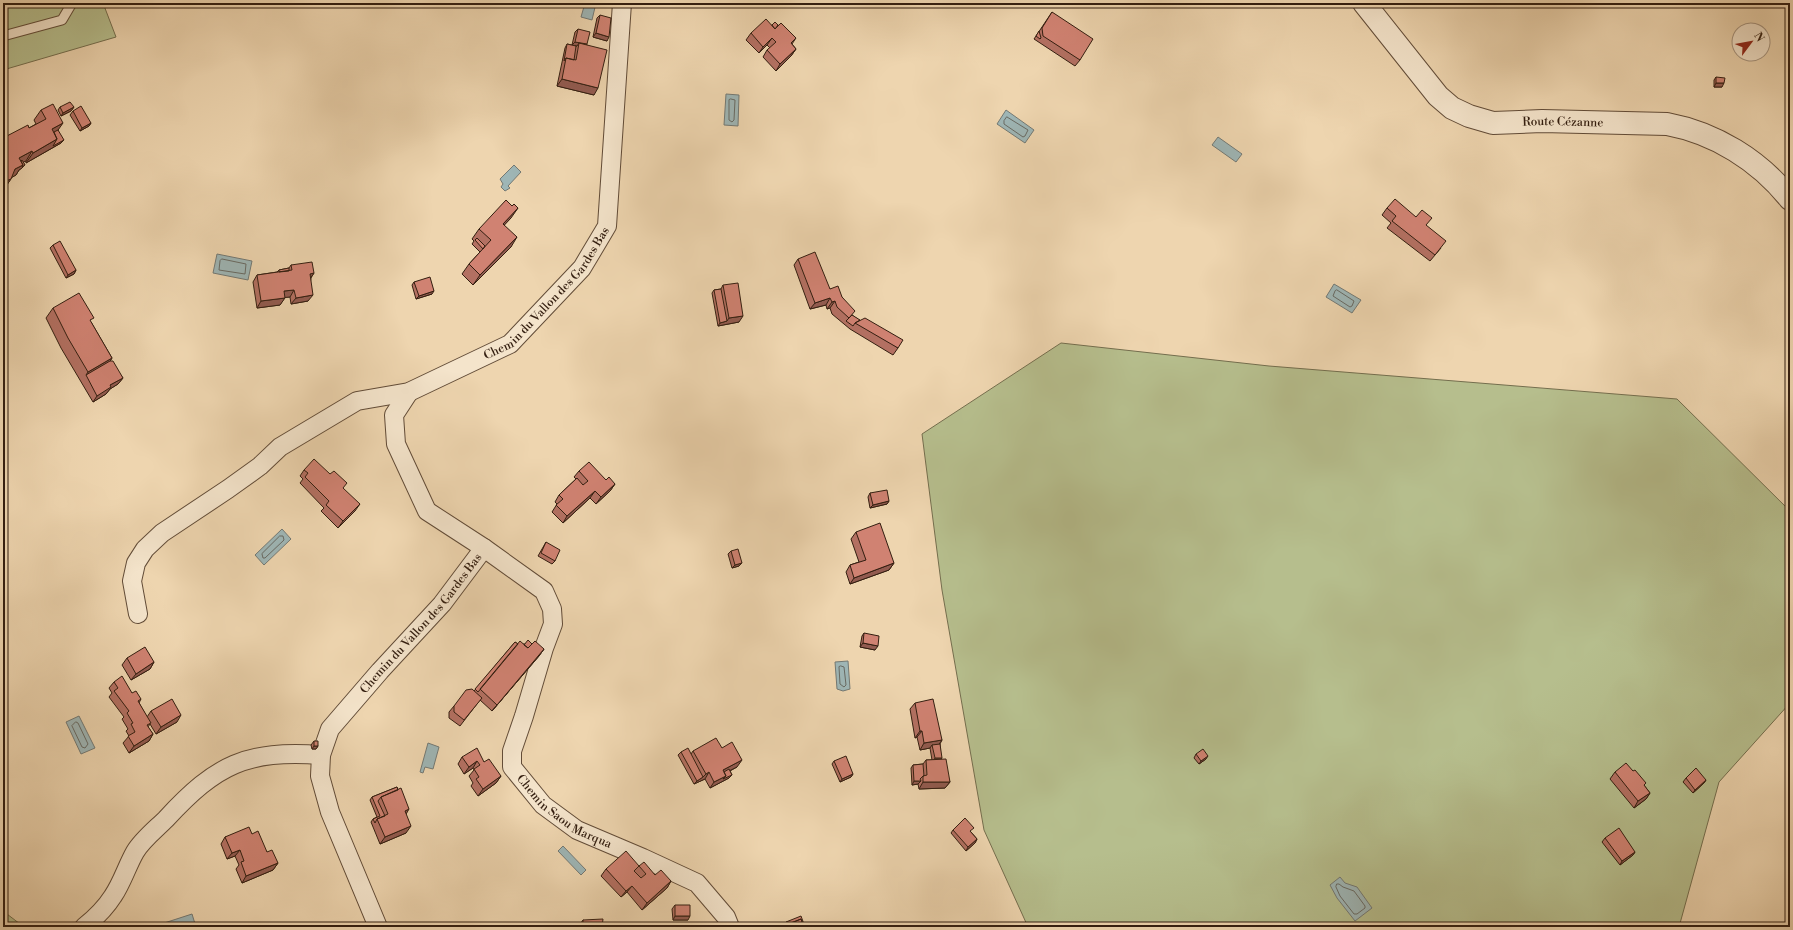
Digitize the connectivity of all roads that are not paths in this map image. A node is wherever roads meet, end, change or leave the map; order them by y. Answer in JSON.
{"nodes":[{"id":1,"x":72,"y":3,"type":"edge"},
{"id":2,"x":622,"y":3,"type":"edge"},
{"id":3,"x":1364,"y":3,"type":"edge"},
{"id":4,"x":3,"y":36,"type":"edge"},
{"id":5,"x":1790,"y":199,"type":"edge"},
{"id":6,"x":409,"y":392,"type":"junction"},
{"id":7,"x":484,"y":548,"type":"junction"},
{"id":8,"x":138,"y":614,"type":"dead end"},
{"id":9,"x":322,"y":755,"type":"junction"},
{"id":10,"x":84,"y":927,"type":"edge"},
{"id":11,"x":378,"y":927,"type":"edge"},
{"id":12,"x":730,"y":927,"type":"edge"}],
"edges":[{"from":1,"to":4,"type":"lane"},
{"from":2,"to":6,"type":"street","name":"Chemin du Vallon des Gardes Bas"},
{"from":3,"to":5,"type":"street","name":"Route Cézanne"},
{"from":6,"to":7,"type":"street","name":"Chemin du Vallon des Gardes Bas"},
{"from":6,"to":8,"type":"street","name":"Chemin du Vallon des Gardes Bas"},
{"from":7,"to":9,"type":"street","name":"Chemin du Vallon des Gardes Bas"},
{"from":7,"to":12,"type":"street","name":"Chemin Saou Marqua"},
{"from":9,"to":10,"type":"street"},
{"from":9,"to":11,"type":"street","name":"Chemin du Vallon des Gardes Bas"}]}
